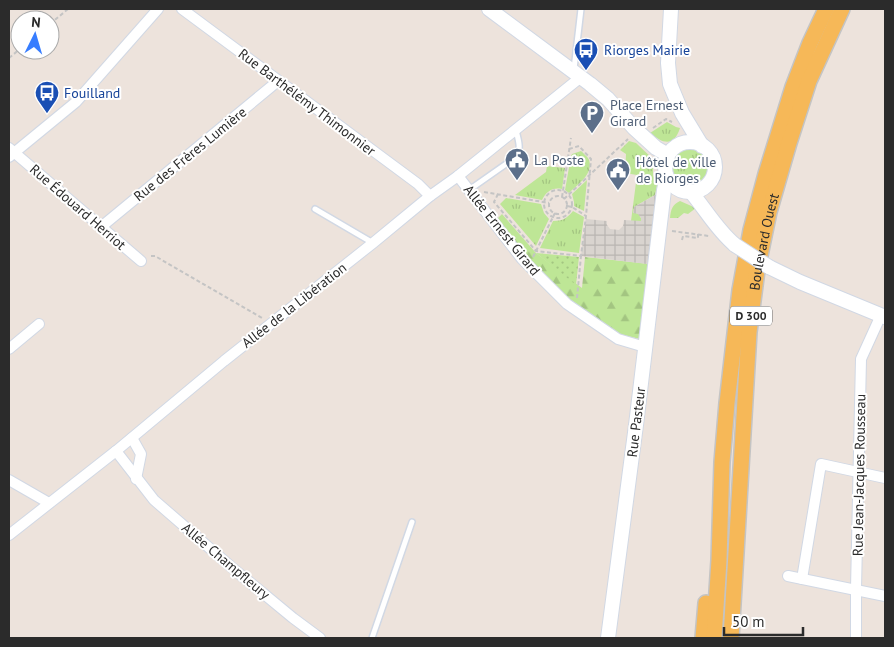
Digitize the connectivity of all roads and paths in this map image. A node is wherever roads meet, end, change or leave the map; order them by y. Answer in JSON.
{"nodes":[{"id":1,"x":158,"y":9,"type":"edge"},
{"id":2,"x":182,"y":9,"type":"edge"},
{"id":3,"x":489,"y":9,"type":"edge"},
{"id":4,"x":581,"y":9,"type":"edge"},
{"id":5,"x":671,"y":9,"type":"edge"},
{"id":6,"x":826,"y":9,"type":"edge"},
{"id":7,"x":842,"y":9,"type":"edge"},
{"id":8,"x":577,"y":75,"type":"junction"},
{"id":9,"x":278,"y":81,"type":"junction"},
{"id":10,"x":682,"y":119,"type":"junction"},
{"id":11,"x":516,"y":130,"type":"junction"},
{"id":12,"x":643,"y":136,"type":"junction"},
{"id":13,"x":571,"y":138,"type":"dead end"},
{"id":14,"x":680,"y":145,"type":"junction"},
{"id":15,"x":702,"y":146,"type":"junction"},
{"id":16,"x":569,"y":150,"type":"junction"},
{"id":17,"x":11,"y":152,"type":"edge"},
{"id":18,"x":668,"y":155,"type":"junction"},
{"id":19,"x":591,"y":174,"type":"junction"},
{"id":20,"x":458,"y":176,"type":"junction"},
{"id":21,"x":667,"y":177,"type":"junction"},
{"id":22,"x":707,"y":185,"type":"junction"},
{"id":23,"x":469,"y":190,"type":"junction"},
{"id":24,"x":563,"y":191,"type":"junction"},
{"id":25,"x":686,"y":191,"type":"junction"},
{"id":26,"x":498,"y":194,"type":"junction"},
{"id":27,"x":568,"y":195,"type":"junction"},
{"id":28,"x":430,"y":196,"type":"junction"},
{"id":29,"x":563,"y":198,"type":"junction"},
{"id":30,"x":544,"y":202,"type":"junction"},
{"id":31,"x":549,"y":203,"type":"junction"},
{"id":32,"x":567,"y":206,"type":"junction"},
{"id":33,"x":662,"y":206,"type":"junction"},
{"id":34,"x":572,"y":207,"type":"junction"},
{"id":35,"x":315,"y":209,"type":"dead end"},
{"id":36,"x":554,"y":213,"type":"junction"},
{"id":37,"x":586,"y":216,"type":"junction"},
{"id":38,"x":710,"y":216,"type":"junction"},
{"id":39,"x":553,"y":217,"type":"junction"},
{"id":40,"x":101,"y":226,"type":"junction"},
{"id":41,"x":660,"y":230,"type":"junction"},
{"id":42,"x":698,"y":234,"type":"junction"},
{"id":43,"x":682,"y":240,"type":"dead end"},
{"id":44,"x":730,"y":241,"type":"junction"},
{"id":45,"x":373,"y":244,"type":"junction"},
{"id":46,"x":536,"y":251,"type":"junction"},
{"id":47,"x":581,"y":256,"type":"junction"},
{"id":48,"x":138,"y":259,"type":"joint"},
{"id":49,"x":528,"y":266,"type":"junction"},
{"id":50,"x":575,"y":310,"type":"junction"},
{"id":51,"x":883,"y":316,"type":"edge"},
{"id":52,"x":271,"y":323,"type":"junction"},
{"id":53,"x":39,"y":324,"type":"dead end"},
{"id":54,"x":645,"y":347,"type":"junction"},
{"id":55,"x":9,"y":349,"type":"edge"},
{"id":56,"x":132,"y":438,"type":"junction"},
{"id":57,"x":116,"y":451,"type":"junction"},
{"id":58,"x":722,"y":462,"type":"junction"},
{"id":59,"x":858,"y":472,"type":"junction"},
{"id":60,"x":885,"y":478,"type":"edge"},
{"id":61,"x":136,"y":479,"type":"junction"},
{"id":62,"x":9,"y":480,"type":"edge"},
{"id":63,"x":49,"y":503,"type":"junction"},
{"id":64,"x":412,"y":522,"type":"dead end"},
{"id":65,"x":9,"y":535,"type":"edge"},
{"id":66,"x":788,"y":576,"type":"dead end"},
{"id":67,"x":802,"y":579,"type":"junction"},
{"id":68,"x":856,"y":589,"type":"junction"},
{"id":69,"x":885,"y":596,"type":"edge"},
{"id":70,"x":732,"y":607,"type":"junction"},
{"id":71,"x":320,"y":638,"type":"edge"},
{"id":72,"x":372,"y":638,"type":"edge"},
{"id":73,"x":608,"y":638,"type":"edge"},
{"id":74,"x":703,"y":638,"type":"edge"},
{"id":75,"x":714,"y":638,"type":"edge"},
{"id":76,"x":730,"y":638,"type":"edge"},
{"id":77,"x":734,"y":638,"type":"edge"},
{"id":78,"x":856,"y":638,"type":"edge"}],
"edges":[{"from":1,"to":17,"type":"street"},
{"from":2,"to":9,"type":"street","name":"Rue Barthélémy Thimonnier"},
{"from":3,"to":8,"type":"street"},
{"from":4,"to":8,"type":"lane"},
{"from":5,"to":10,"type":"street"},
{"from":6,"to":58,"type":"main road","name":"Boulevard Ouest","number":"D 300"},
{"from":7,"to":70,"type":"main road","name":"Boulevard Ouest","number":"D 300"},
{"from":8,"to":11,"type":"street","name":"Allée de la Libération"},
{"from":8,"to":12,"type":"street"},
{"from":9,"to":28,"type":"street","name":"Rue Barthélémy Thimonnier"},
{"from":9,"to":40,"type":"street","name":"Rue des Frères Lumière"},
{"from":10,"to":12,"type":"path"},
{"from":10,"to":14,"type":"street"},
{"from":10,"to":15,"type":"street"},
{"from":11,"to":20,"type":"street","name":"Allée de la Libération"},
{"from":11,"to":23,"type":"lane"},
{"from":12,"to":18,"type":"street"},
{"from":12,"to":19,"type":"path"},
{"from":13,"to":16,"type":"path"},
{"from":14,"to":15,"type":"street"},
{"from":14,"to":18,"type":"street"},
{"from":15,"to":22,"type":"street"},
{"from":16,"to":19,"type":"path"},
{"from":16,"to":24,"type":"path"},
{"from":17,"to":40,"type":"street","name":"Rue Édouard Herriot"},
{"from":18,"to":21,"type":"street"},
{"from":19,"to":27,"type":"path"},
{"from":19,"to":37,"type":"path"},
{"from":20,"to":23,"type":"street","name":"Allée Ernest Girard"},
{"from":20,"to":28,"type":"street","name":"Allée de la Libération"},
{"from":21,"to":25,"type":"street"},
{"from":21,"to":33,"type":"street","name":"Rue Pasteur"},
{"from":22,"to":25,"type":"street"},
{"from":22,"to":38,"type":"street"},
{"from":23,"to":26,"type":"path"},
{"from":23,"to":49,"type":"street","name":"Allée Ernest Girard"},
{"from":24,"to":27,"type":"path"},
{"from":24,"to":29,"type":"path"},
{"from":24,"to":30,"type":"path"},
{"from":25,"to":33,"type":"street"},
{"from":25,"to":38,"type":"street"},
{"from":26,"to":30,"type":"path"},
{"from":26,"to":46,"type":"path"},
{"from":27,"to":29,"type":"path"},
{"from":27,"to":34,"type":"path"},
{"from":28,"to":45,"type":"street","name":"Allée de la Libération"},
{"from":29,"to":31,"type":"path"},
{"from":29,"to":32,"type":"path"},
{"from":30,"to":31,"type":"path"},
{"from":30,"to":39,"type":"path"},
{"from":31,"to":36,"type":"path"},
{"from":32,"to":34,"type":"path"},
{"from":32,"to":36,"type":"path"},
{"from":33,"to":41,"type":"street","name":"Rue Pasteur"},
{"from":34,"to":37,"type":"path"},
{"from":34,"to":39,"type":"path"},
{"from":35,"to":45,"type":"lane"},
{"from":36,"to":39,"type":"path"},
{"from":37,"to":47,"type":"path"},
{"from":38,"to":44,"type":"street"},
{"from":39,"to":46,"type":"path"},
{"from":40,"to":48,"type":"street","name":"Rue Édouard Herriot"},
{"from":41,"to":42,"type":"path"},
{"from":41,"to":54,"type":"street","name":"Rue Pasteur"},
{"from":42,"to":43,"type":"path"},
{"from":42,"to":44,"type":"path"},
{"from":44,"to":51,"type":"street","bridge":true},
{"from":45,"to":52,"type":"street","name":"Allée de la Libération"},
{"from":46,"to":47,"type":"path"},
{"from":46,"to":49,"type":"path"},
{"from":47,"to":50,"type":"path"},
{"from":48,"to":52,"type":"path"},
{"from":49,"to":50,"type":"street","name":"Allée Ernest Girard"},
{"from":50,"to":54,"type":"street","name":"Allée Ernest Girard"},
{"from":51,"to":59,"type":"street","name":"Rue Jean-Jacques Rousseau"},
{"from":52,"to":56,"type":"street","name":"Allée de la Libération"},
{"from":53,"to":55,"type":"street"},
{"from":54,"to":73,"type":"street","name":"Rue Pasteur"},
{"from":56,"to":57,"type":"street","name":"Allée de la Libération"},
{"from":56,"to":61,"type":"street"},
{"from":57,"to":61,"type":"street","name":"Allée Champfleury"},
{"from":57,"to":63,"type":"street","name":"Allée de la Libération"},
{"from":58,"to":74,"type":"main road"},
{"from":58,"to":75,"type":"main road","name":"Boulevard Ouest","number":"D 300"},
{"from":59,"to":60,"type":"street"},
{"from":59,"to":67,"type":"street"},
{"from":59,"to":68,"type":"street","name":"Rue Jean-Jacques Rousseau"},
{"from":61,"to":71,"type":"street","name":"Allée Champfleury"},
{"from":62,"to":63,"type":"street"},
{"from":63,"to":65,"type":"street","name":"Allée de la Libération"},
{"from":64,"to":72,"type":"lane"},
{"from":66,"to":67,"type":"street"},
{"from":67,"to":68,"type":"street"},
{"from":68,"to":69,"type":"street"},
{"from":68,"to":78,"type":"street","name":"Rue Jean-Jacques Rousseau"},
{"from":70,"to":76,"type":"main road","name":"Boulevard Ouest","number":"D 300"},
{"from":70,"to":77,"type":"main road"}]}
